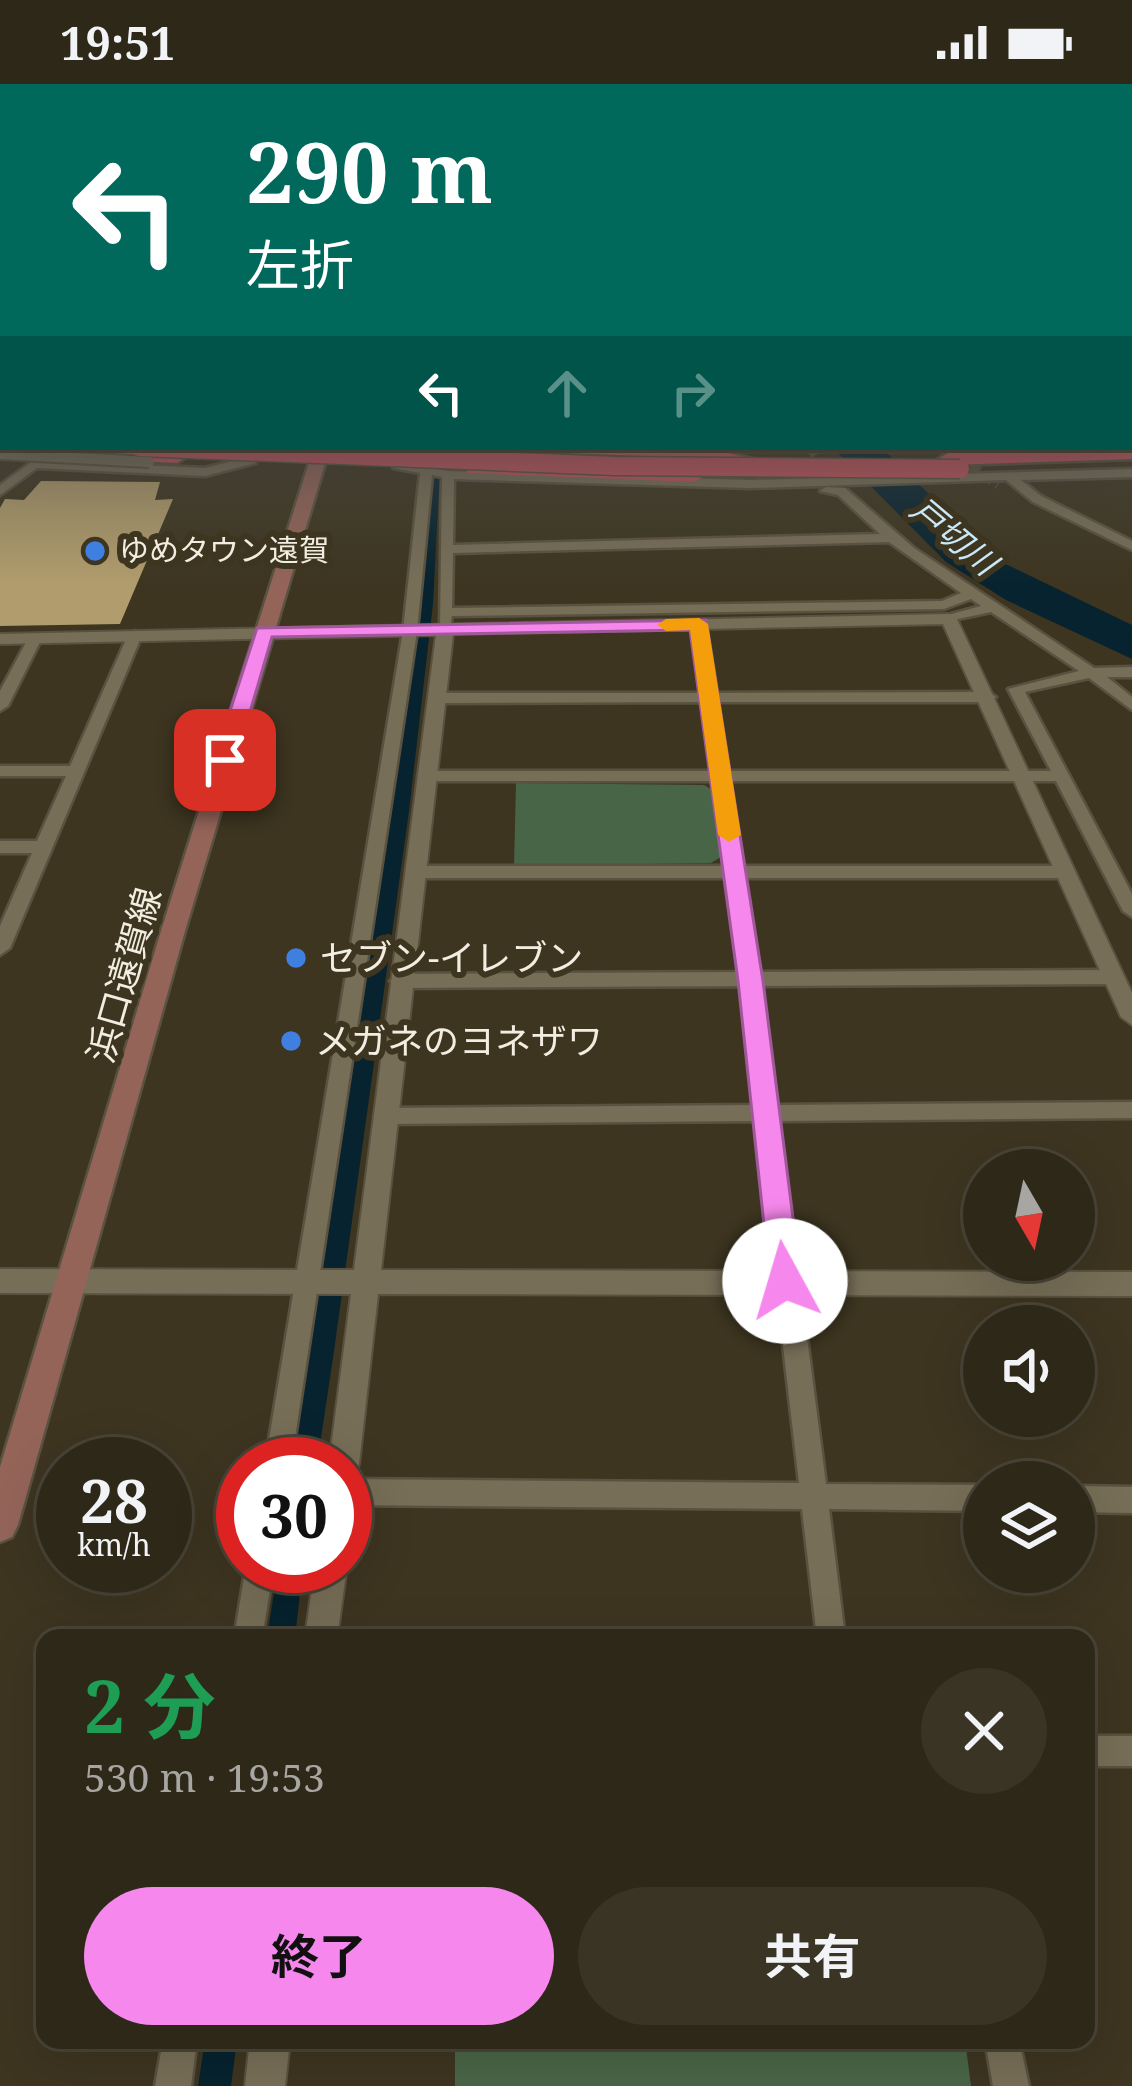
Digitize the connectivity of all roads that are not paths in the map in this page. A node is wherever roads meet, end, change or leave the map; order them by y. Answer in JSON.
{"nodes":[{"id":1,"x":39,"y":450,"type":"edge"},
{"id":2,"x":72,"y":450,"type":"edge"},
{"id":3,"x":559,"y":450,"type":"edge"},
{"id":4,"x":644,"y":450,"type":"edge"},
{"id":5,"x":787,"y":450,"type":"edge"},
{"id":6,"x":913,"y":450,"type":"edge"},
{"id":7,"x":1044,"y":450,"type":"edge"},
{"id":8,"x":1096,"y":450,"type":"edge"},
{"id":9,"x":742,"y":453,"type":"edge"},
{"id":10,"x":144,"y":454,"type":"edge"},
{"id":11,"x":319,"y":455,"type":"edge"},
{"id":12,"x":252,"y":460,"type":"junction"},
{"id":13,"x":952,"y":462,"type":"edge"},
{"id":14,"x":1132,"y":462,"type":"edge"},
{"id":15,"x":226,"y":465,"type":"junction"},
{"id":16,"x":397,"y":465,"type":"junction"},
{"id":17,"x":426,"y":471,"type":"junction"},
{"id":18,"x":1132,"y":472,"type":"edge"},
{"id":19,"x":448,"y":475,"type":"junction"},
{"id":20,"x":688,"y":480,"type":"junction"},
{"id":21,"x":1003,"y":480,"type":"junction"},
{"id":22,"x":0,"y":491,"type":"edge"},
{"id":23,"x":888,"y":538,"type":"junction"},
{"id":24,"x":1132,"y":546,"type":"edge"},
{"id":25,"x":447,"y":549,"type":"junction"},
{"id":26,"x":971,"y":594,"type":"junction"},
{"id":27,"x":989,"y":608,"type":"junction"},
{"id":28,"x":949,"y":619,"type":"junction"},
{"id":29,"x":445,"y":622,"type":"junction"},
{"id":30,"x":699,"y":624,"type":"junction"},
{"id":31,"x":264,"y":632,"type":"junction"},
{"id":32,"x":410,"y":632,"type":"junction"},
{"id":33,"x":135,"y":635,"type":"junction"},
{"id":34,"x":35,"y":638,"type":"junction"},
{"id":35,"x":0,"y":639,"type":"edge"},
{"id":36,"x":1095,"y":672,"type":"junction"},
{"id":37,"x":1132,"y":672,"type":"edge"},
{"id":38,"x":988,"y":697,"type":"junction"},
{"id":39,"x":438,"y":698,"type":"junction"},
{"id":40,"x":709,"y":698,"type":"junction"},
{"id":41,"x":1132,"y":705,"type":"edge"},
{"id":42,"x":0,"y":706,"type":"edge"},
{"id":43,"x":0,"y":771,"type":"edge"},
{"id":44,"x":76,"y":771,"type":"junction"},
{"id":45,"x":427,"y":776,"type":"junction"},
{"id":46,"x":1064,"y":776,"type":"junction"},
{"id":47,"x":1024,"y":777,"type":"junction"},
{"id":48,"x":721,"y":778,"type":"junction"},
{"id":49,"x":0,"y":847,"type":"edge"},
{"id":50,"x":45,"y":848,"type":"junction"},
{"id":51,"x":417,"y":872,"type":"junction"},
{"id":52,"x":1065,"y":872,"type":"junction"},
{"id":53,"x":736,"y":873,"type":"junction"},
{"id":54,"x":1132,"y":911,"type":"edge"},
{"id":55,"x":2,"y":936,"type":"edge"},
{"id":56,"x":1114,"y":977,"type":"junction"},
{"id":57,"x":400,"y":981,"type":"junction"},
{"id":58,"x":751,"y":981,"type":"junction"},
{"id":59,"x":1132,"y":1017,"type":"edge"},
{"id":60,"x":1132,"y":1110,"type":"edge"},
{"id":61,"x":386,"y":1116,"type":"junction"},
{"id":62,"x":768,"y":1116,"type":"junction"},
{"id":63,"x":0,"y":1281,"type":"edge"},
{"id":64,"x":75,"y":1281,"type":"junction"},
{"id":65,"x":785,"y":1281,"type":"junction"},
{"id":66,"x":310,"y":1283,"type":"junction"},
{"id":67,"x":367,"y":1283,"type":"junction"},
{"id":68,"x":1132,"y":1284,"type":"edge"},
{"id":69,"x":283,"y":1437,"type":"edge"},
{"id":70,"x":347,"y":1437,"type":"edge"},
{"id":71,"x":372,"y":1492,"type":"edge"},
{"id":72,"x":814,"y":1496,"type":"junction"},
{"id":73,"x":963,"y":1498,"type":"edge"},
{"id":74,"x":1095,"y":1499,"type":"edge"},
{"id":75,"x":1132,"y":1500,"type":"edge"},
{"id":76,"x":0,"y":1525,"type":"edge"},
{"id":77,"x":256,"y":1593,"type":"edge"},
{"id":78,"x":327,"y":1593,"type":"edge"},
{"id":79,"x":250,"y":1629,"type":"edge"},
{"id":80,"x":322,"y":1629,"type":"edge"},
{"id":81,"x":830,"y":1629,"type":"edge"},
{"id":82,"x":1095,"y":1751,"type":"edge"},
{"id":83,"x":1132,"y":1751,"type":"edge"},
{"id":84,"x":178,"y":2049,"type":"edge"},
{"id":85,"x":269,"y":2049,"type":"edge"},
{"id":86,"x":1004,"y":2049,"type":"edge"},
{"id":87,"x":172,"y":2086,"type":"edge"},
{"id":88,"x":265,"y":2086,"type":"edge"},
{"id":89,"x":1011,"y":2086,"type":"edge"}],
"edges":[{"from":1,"to":12,"type":"highway"},
{"from":2,"to":10,"type":"street","bridge":true},
{"from":3,"to":9,"type":"highway","bridge":true},
{"from":4,"to":9,"type":"highway"},
{"from":5,"to":9,"type":"street"},
{"from":6,"to":13,"type":"street"},
{"from":7,"to":13,"type":"street"},
{"from":8,"to":13,"type":"highway"},
{"from":9,"to":13,"type":"highway","bridge":true},
{"from":10,"to":13,"type":"highway","bridge":true},
{"from":10,"to":15,"type":"street"},
{"from":11,"to":12,"type":"highway"},
{"from":11,"to":16,"type":"highway"},
{"from":11,"to":31,"type":"main road","name":"浜口遠賀線"},
{"from":12,"to":15,"type":"street"},
{"from":13,"to":14,"type":"highway"},
{"from":13,"to":20,"type":"highway","bridge":true},
{"from":13,"to":20,"type":"street"},
{"from":13,"to":21,"type":"street"},
{"from":15,"to":22,"type":"street"},
{"from":16,"to":17,"type":"street"},
{"from":16,"to":20,"type":"highway"},
{"from":17,"to":19,"type":"street"},
{"from":17,"to":32,"type":"street"},
{"from":18,"to":21,"type":"street"},
{"from":19,"to":20,"type":"street"},
{"from":19,"to":25,"type":"street"},
{"from":20,"to":23,"type":"street"},
{"from":21,"to":24,"type":"street"},
{"from":23,"to":25,"type":"street"},
{"from":23,"to":26,"type":"street"},
{"from":25,"to":29,"type":"street"},
{"from":26,"to":27,"type":"street"},
{"from":26,"to":29,"type":"street"},
{"from":27,"to":28,"type":"street"},
{"from":27,"to":36,"type":"street"},
{"from":28,"to":30,"type":"street"},
{"from":28,"to":38,"type":"street"},
{"from":29,"to":30,"type":"street"},
{"from":29,"to":32,"type":"street"},
{"from":29,"to":39,"type":"street"},
{"from":30,"to":40,"type":"street"},
{"from":31,"to":32,"type":"street"},
{"from":31,"to":33,"type":"street"},
{"from":31,"to":64,"type":"main road","name":"浜口遠賀線"},
{"from":32,"to":66,"type":"street"},
{"from":33,"to":34,"type":"street"},
{"from":33,"to":44,"type":"street"},
{"from":34,"to":35,"type":"street"},
{"from":34,"to":42,"type":"street"},
{"from":36,"to":37,"type":"street"},
{"from":36,"to":41,"type":"street"},
{"from":36,"to":46,"type":"street"},
{"from":38,"to":40,"type":"street"},
{"from":38,"to":47,"type":"street"},
{"from":39,"to":40,"type":"street"},
{"from":39,"to":45,"type":"street"},
{"from":40,"to":48,"type":"street"},
{"from":43,"to":44,"type":"street"},
{"from":44,"to":50,"type":"street"},
{"from":45,"to":48,"type":"street"},
{"from":45,"to":51,"type":"street"},
{"from":46,"to":47,"type":"street"},
{"from":46,"to":54,"type":"street"},
{"from":47,"to":48,"type":"street"},
{"from":47,"to":52,"type":"street"},
{"from":48,"to":53,"type":"street"},
{"from":49,"to":50,"type":"street"},
{"from":50,"to":55,"type":"street"},
{"from":51,"to":53,"type":"street"},
{"from":51,"to":57,"type":"street"},
{"from":52,"to":53,"type":"street"},
{"from":52,"to":56,"type":"street"},
{"from":53,"to":58,"type":"street"},
{"from":56,"to":58,"type":"street"},
{"from":56,"to":59,"type":"street"},
{"from":57,"to":58,"type":"street"},
{"from":57,"to":61,"type":"street"},
{"from":58,"to":62,"type":"street"},
{"from":60,"to":62,"type":"street"},
{"from":61,"to":62,"type":"street"},
{"from":61,"to":67,"type":"street"},
{"from":62,"to":65,"type":"street"},
{"from":63,"to":64,"type":"street"},
{"from":64,"to":66,"type":"street"},
{"from":64,"to":76,"type":"main road","name":"浜口遠賀線"},
{"from":65,"to":67,"type":"street"},
{"from":65,"to":68,"type":"street"},
{"from":65,"to":72,"type":"street"},
{"from":66,"to":67,"type":"street"},
{"from":66,"to":69,"type":"street"},
{"from":67,"to":70,"type":"street"},
{"from":71,"to":72,"type":"street"},
{"from":72,"to":73,"type":"street"},
{"from":72,"to":81,"type":"street"},
{"from":74,"to":75,"type":"street"},
{"from":77,"to":79,"type":"street"},
{"from":78,"to":80,"type":"street"},
{"from":82,"to":83,"type":"street"},
{"from":84,"to":87,"type":"street"},
{"from":85,"to":88,"type":"street"},
{"from":86,"to":89,"type":"street"}]}
